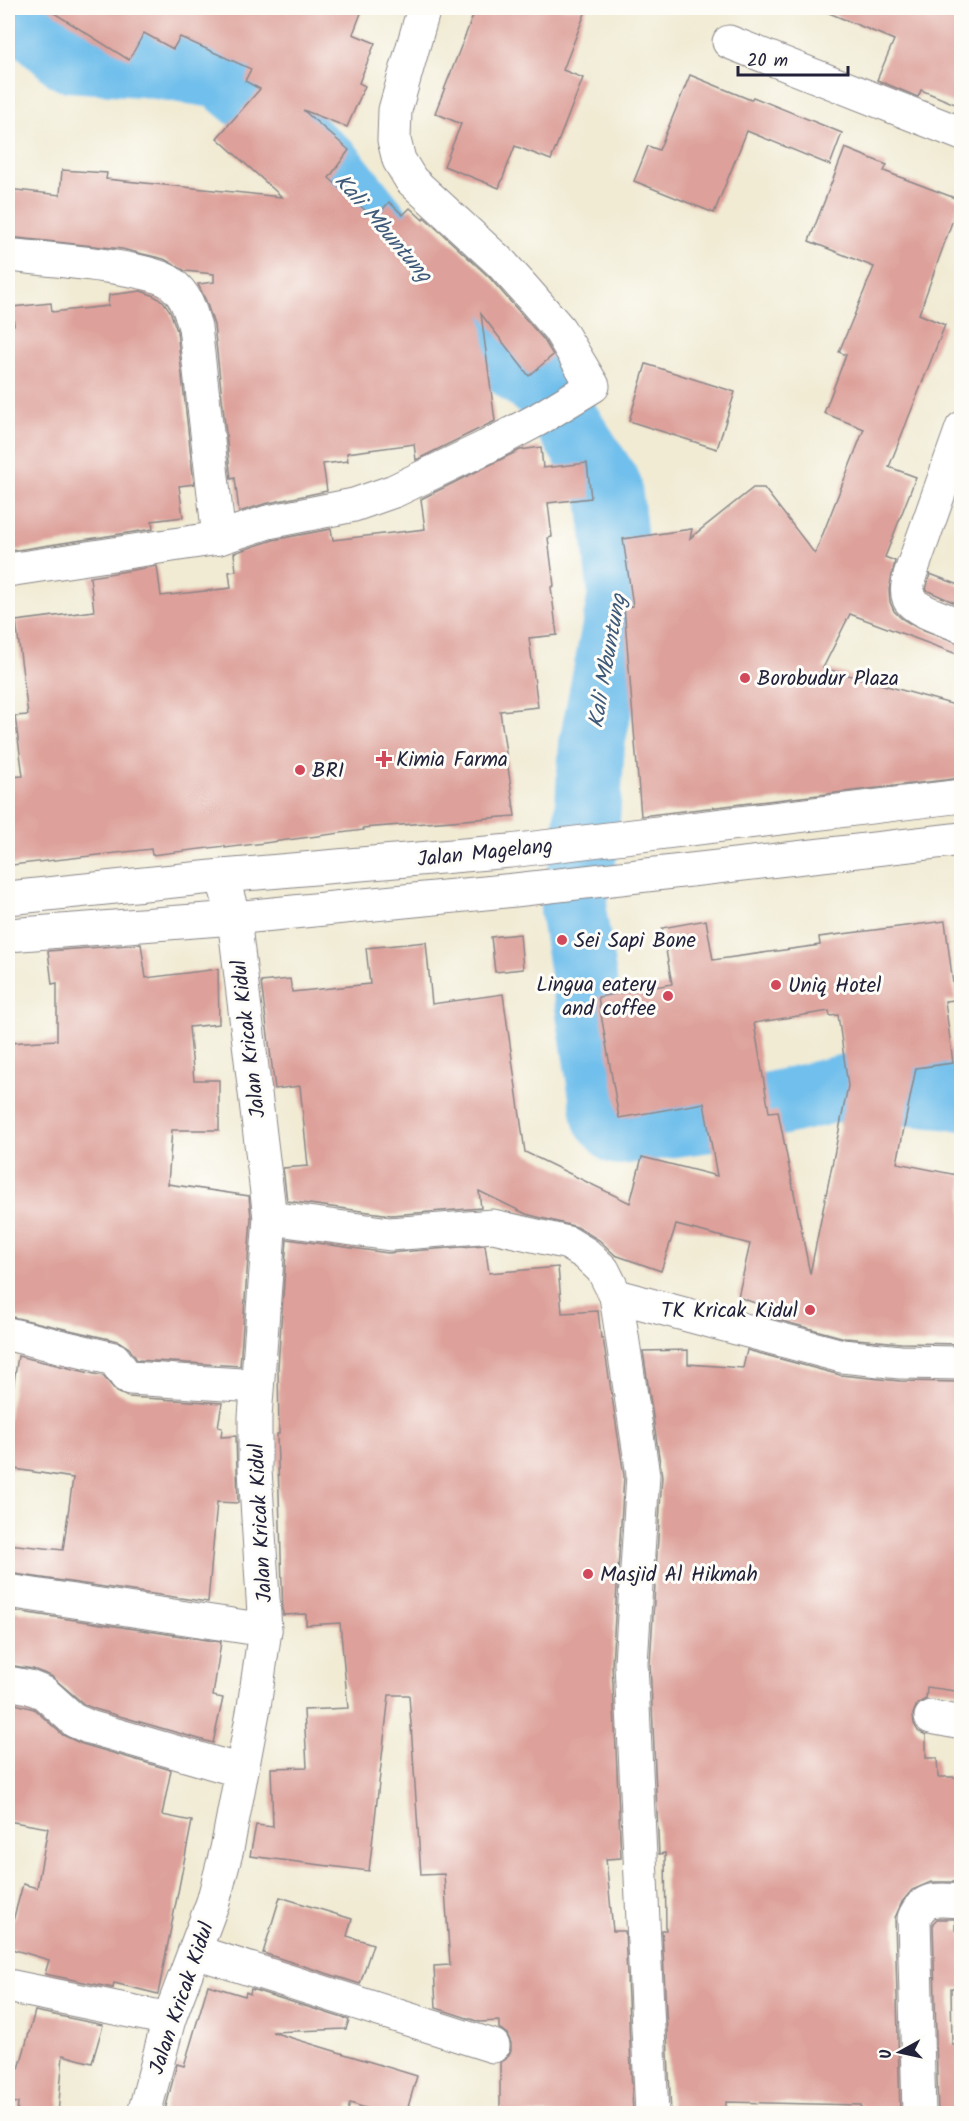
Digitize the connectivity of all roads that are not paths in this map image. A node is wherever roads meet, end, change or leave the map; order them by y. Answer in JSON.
{"nodes":[{"id":1,"x":424,"y":8,"type":"edge"},
{"id":2,"x":729,"y":42,"type":"dead end"},
{"id":3,"x":962,"y":134,"type":"edge"},
{"id":4,"x":8,"y":255,"type":"edge"},
{"id":5,"x":962,"y":428,"type":"edge"},
{"id":6,"x":219,"y":538,"type":"junction"},
{"id":7,"x":8,"y":570,"type":"edge"},
{"id":8,"x":962,"y":626,"type":"edge"},
{"id":9,"x":962,"y":796,"type":"edge"},
{"id":10,"x":962,"y":839,"type":"edge"},
{"id":11,"x":222,"y":876,"type":"junction"},
{"id":12,"x":8,"y":898,"type":"edge"},
{"id":13,"x":234,"y":918,"type":"junction"},
{"id":14,"x":8,"y":935,"type":"edge"},
{"id":15,"x":270,"y":1218,"type":"junction"},
{"id":16,"x":616,"y":1296,"type":"junction"},
{"id":17,"x":8,"y":1334,"type":"edge"},
{"id":18,"x":962,"y":1363,"type":"edge"},
{"id":19,"x":257,"y":1386,"type":"junction"},
{"id":20,"x":8,"y":1591,"type":"edge"},
{"id":21,"x":265,"y":1630,"type":"junction"},
{"id":22,"x":8,"y":1683,"type":"edge"},
{"id":23,"x":241,"y":1771,"type":"junction"},
{"id":24,"x":962,"y":1900,"type":"edge"},
{"id":25,"x":196,"y":1952,"type":"junction"},
{"id":26,"x":8,"y":1986,"type":"edge"},
{"id":27,"x":169,"y":2019,"type":"junction"},
{"id":28,"x":493,"y":2046,"type":"dead end"},
{"id":29,"x":144,"y":2114,"type":"edge"},
{"id":30,"x":652,"y":2114,"type":"edge"},
{"id":31,"x":919,"y":2114,"type":"edge"}],
"edges":[{"from":1,"to":6,"type":"street"},
{"from":2,"to":3,"type":"street"},
{"from":4,"to":6,"type":"street"},
{"from":5,"to":8,"type":"street"},
{"from":6,"to":7,"type":"street"},
{"from":9,"to":11,"type":"street","name":"Jalan Magelang"},
{"from":10,"to":13,"type":"street","name":"Jalan Magelang"},
{"from":11,"to":12,"type":"street","name":"Jalan Magelang"},
{"from":11,"to":13,"type":"street","name":"Jalan Kricak Kidul"},
{"from":13,"to":14,"type":"street","name":"Jalan Magelang"},
{"from":13,"to":15,"type":"street","name":"Jalan Kricak Kidul"},
{"from":15,"to":16,"type":"street"},
{"from":15,"to":19,"type":"street","name":"Jalan Kricak Kidul"},
{"from":16,"to":18,"type":"street"},
{"from":16,"to":30,"type":"street"},
{"from":17,"to":19,"type":"street"},
{"from":19,"to":21,"type":"street","name":"Jalan Kricak Kidul"},
{"from":20,"to":21,"type":"street"},
{"from":21,"to":23,"type":"street","name":"Jalan Kricak Kidul"},
{"from":22,"to":23,"type":"street"},
{"from":23,"to":25,"type":"street","name":"Jalan Kricak Kidul"},
{"from":24,"to":31,"type":"street"},
{"from":25,"to":27,"type":"street","name":"Jalan Kricak Kidul"},
{"from":25,"to":28,"type":"street"},
{"from":26,"to":27,"type":"street"},
{"from":27,"to":29,"type":"street","name":"Jalan Kricak Kidul"}]}
